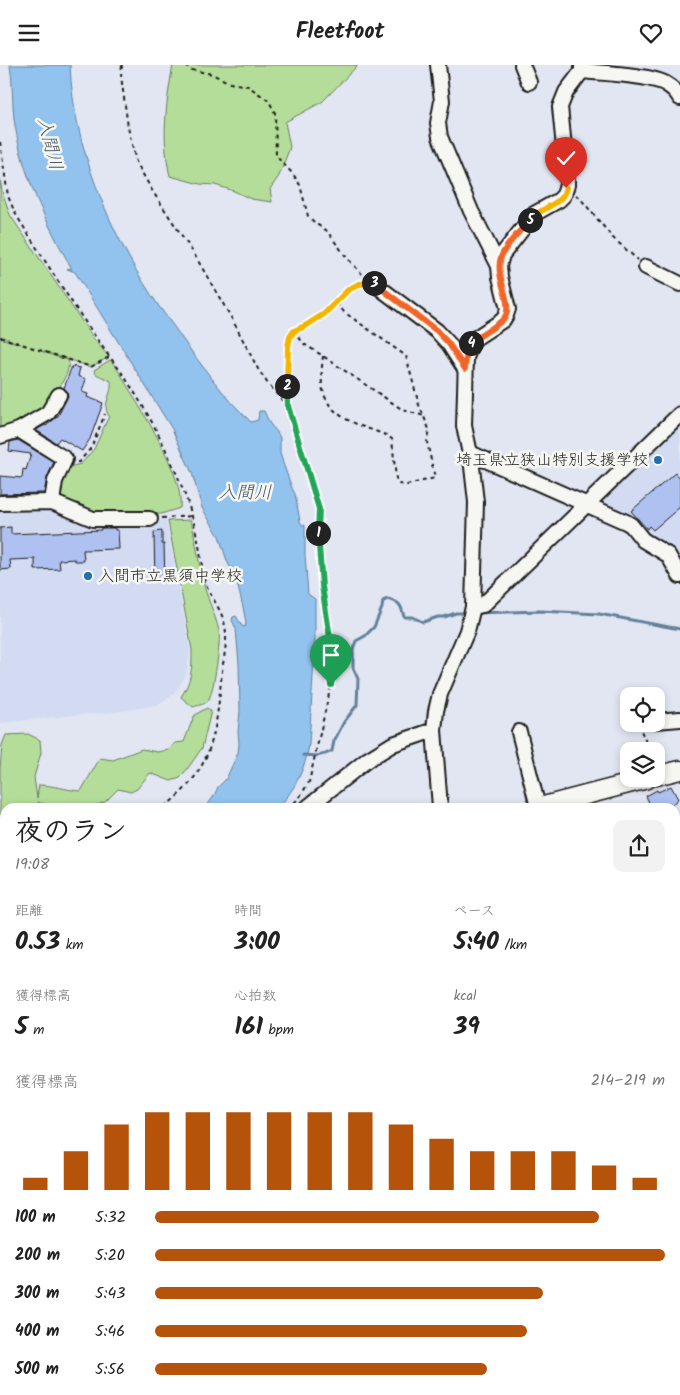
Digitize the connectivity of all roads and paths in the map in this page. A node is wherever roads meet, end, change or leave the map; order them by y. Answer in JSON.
{"nodes":[{"id":1,"x":122,"y":65,"type":"edge"},
{"id":2,"x":185,"y":65,"type":"edge"},
{"id":3,"x":438,"y":65,"type":"edge"},
{"id":4,"x":522,"y":65,"type":"edge"},
{"id":5,"x":582,"y":68,"type":"edge"},
{"id":6,"x":530,"y":82,"type":"dead end"},
{"id":7,"x":680,"y":97,"type":"edge"},
{"id":8,"x":0,"y":142,"type":"edge"},
{"id":9,"x":566,"y":188,"type":"junction"},
{"id":10,"x":499,"y":266,"type":"junction"},
{"id":11,"x":646,"y":267,"type":"joint"},
{"id":12,"x":372,"y":282,"type":"junction"},
{"id":13,"x":680,"y":284,"type":"edge"},
{"id":14,"x":336,"y":302,"type":"junction"},
{"id":15,"x":294,"y":331,"type":"junction"},
{"id":16,"x":0,"y":337,"type":"edge"},
{"id":17,"x":324,"y":356,"type":"junction"},
{"id":18,"x":110,"y":357,"type":"junction"},
{"id":19,"x":465,"y":369,"type":"junction"},
{"id":20,"x":59,"y":395,"type":"dead end"},
{"id":21,"x":288,"y":406,"type":"junction"},
{"id":22,"x":680,"y":413,"type":"edge"},
{"id":23,"x":105,"y":414,"type":"dead end"},
{"id":24,"x":424,"y":416,"type":"junction"},
{"id":25,"x":18,"y":430,"type":"junction"},
{"id":26,"x":0,"y":436,"type":"edge"},
{"id":27,"x":470,"y":453,"type":"junction"},
{"id":28,"x":65,"y":459,"type":"junction"},
{"id":29,"x":52,"y":502,"type":"junction"},
{"id":30,"x":0,"y":503,"type":"edge"},
{"id":31,"x":586,"y":504,"type":"junction"},
{"id":32,"x":192,"y":516,"type":"junction"},
{"id":33,"x":150,"y":519,"type":"joint"},
{"id":34,"x":680,"y":576,"type":"edge"},
{"id":35,"x":474,"y":607,"type":"junction"},
{"id":36,"x":680,"y":719,"type":"edge"},
{"id":37,"x":665,"y":720,"type":"edge"},
{"id":38,"x":434,"y":730,"type":"junction"},
{"id":39,"x":519,"y":732,"type":"dead end"},
{"id":40,"x":680,"y":770,"type":"edge"},
{"id":41,"x":665,"y":774,"type":"edge"},
{"id":42,"x":620,"y":786,"type":"edge"},
{"id":43,"x":169,"y":803,"type":"edge"},
{"id":44,"x":294,"y":803,"type":"edge"},
{"id":45,"x":324,"y":803,"type":"edge"},
{"id":46,"x":440,"y":803,"type":"edge"},
{"id":47,"x":538,"y":803,"type":"edge"},
{"id":48,"x":555,"y":803,"type":"edge"}],
"edges":[{"from":1,"to":21,"type":"path"},
{"from":2,"to":12,"type":"path"},
{"from":3,"to":10,"type":"street"},
{"from":4,"to":6,"type":"street"},
{"from":5,"to":7,"type":"street"},
{"from":5,"to":9,"type":"street"},
{"from":8,"to":18,"type":"path"},
{"from":9,"to":10,"type":"street"},
{"from":9,"to":11,"type":"path"},
{"from":10,"to":19,"type":"street"},
{"from":11,"to":13,"type":"street"},
{"from":12,"to":14,"type":"path"},
{"from":12,"to":19,"type":"street"},
{"from":14,"to":15,"type":"path"},
{"from":14,"to":24,"type":"path"},
{"from":15,"to":17,"type":"path"},
{"from":15,"to":21,"type":"path"},
{"from":16,"to":18,"type":"path"},
{"from":17,"to":24,"type":"path"},
{"from":17,"to":24,"type":"path"},
{"from":18,"to":32,"type":"path"},
{"from":19,"to":27,"type":"street"},
{"from":20,"to":25,"type":"street"},
{"from":21,"to":44,"type":"path"},
{"from":22,"to":31,"type":"street"},
{"from":23,"to":28,"type":"path"},
{"from":25,"to":26,"type":"street"},
{"from":25,"to":28,"type":"street"},
{"from":27,"to":31,"type":"street"},
{"from":27,"to":35,"type":"street"},
{"from":28,"to":29,"type":"street"},
{"from":29,"to":30,"type":"street"},
{"from":29,"to":33,"type":"street"},
{"from":31,"to":34,"type":"street"},
{"from":31,"to":35,"type":"street"},
{"from":32,"to":33,"type":"path"},
{"from":32,"to":43,"type":"path"},
{"from":35,"to":38,"type":"street"},
{"from":36,"to":37,"type":"street"},
{"from":38,"to":45,"type":"street"},
{"from":38,"to":46,"type":"street"},
{"from":39,"to":47,"type":"street"},
{"from":40,"to":41,"type":"main road"},
{"from":42,"to":48,"type":"main road"}]}
